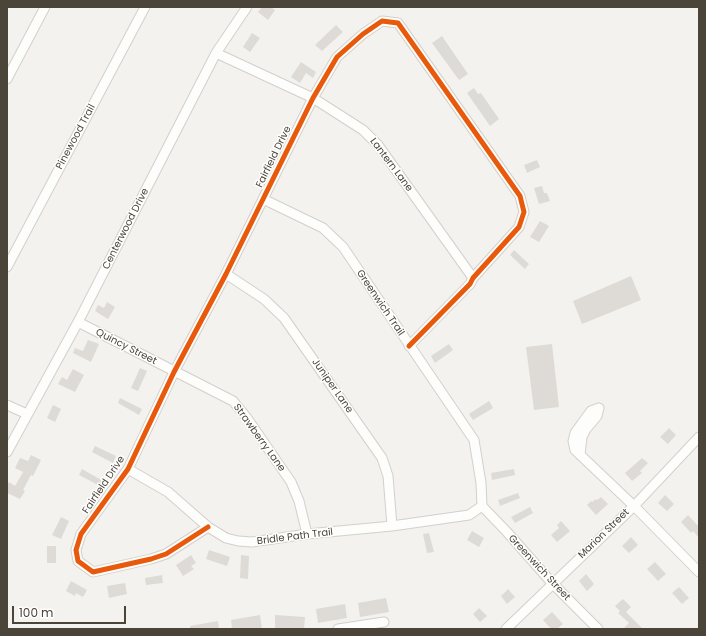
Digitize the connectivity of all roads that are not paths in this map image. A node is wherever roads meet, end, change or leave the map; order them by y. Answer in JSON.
{"nodes":[{"id":1,"x":45,"y":7,"type":"edge"},
{"id":2,"x":145,"y":7,"type":"edge"},
{"id":3,"x":247,"y":7,"type":"edge"},
{"id":4,"x":216,"y":54,"type":"junction"},
{"id":5,"x":7,"y":79,"type":"edge"},
{"id":6,"x":313,"y":98,"type":"junction"},
{"id":7,"x":263,"y":199,"type":"junction"},
{"id":8,"x":7,"y":267,"type":"edge"},
{"id":9,"x":226,"y":274,"type":"junction"},
{"id":10,"x":473,"y":278,"type":"junction"},
{"id":11,"x":78,"y":322,"type":"junction"},
{"id":12,"x":409,"y":346,"type":"junction"},
{"id":13,"x":174,"y":372,"type":"junction"},
{"id":14,"x":7,"y":405,"type":"edge"},
{"id":15,"x":27,"y":414,"type":"junction"},
{"id":16,"x":699,"y":437,"type":"edge"},
{"id":17,"x":7,"y":452,"type":"edge"},
{"id":18,"x":580,"y":455,"type":"dead end"},
{"id":19,"x":128,"y":469,"type":"junction"},
{"id":20,"x":482,"y":506,"type":"junction"},
{"id":21,"x":634,"y":506,"type":"junction"},
{"id":22,"x":392,"y":526,"type":"junction"},
{"id":23,"x":208,"y":527,"type":"junction"},
{"id":24,"x":307,"y":534,"type":"junction"},
{"id":25,"x":699,"y":572,"type":"edge"},
{"id":26,"x":552,"y":584,"type":"junction"},
{"id":27,"x":384,"y":622,"type":"dead end"},
{"id":28,"x":338,"y":629,"type":"edge"},
{"id":29,"x":506,"y":629,"type":"edge"},
{"id":30,"x":598,"y":629,"type":"edge"}],
"edges":[{"from":1,"to":5,"type":"street"},
{"from":2,"to":8,"type":"street","name":"Pinewood Trail"},
{"from":3,"to":4,"type":"street","name":"Centerwood Drive"},
{"from":4,"to":6,"type":"street","name":"Lantern Lane"},
{"from":4,"to":11,"type":"street","name":"Centerwood Drive"},
{"from":6,"to":7,"type":"street","name":"Fairfield Drive"},
{"from":6,"to":10,"type":"street","name":"Lantern Lane"},
{"from":6,"to":10,"type":"street","name":"Fairfield Drive"},
{"from":7,"to":9,"type":"street","name":"Fairfield Drive"},
{"from":7,"to":12,"type":"street","name":"Greenwich Trail"},
{"from":9,"to":13,"type":"street","name":"Fairfield Drive"},
{"from":9,"to":22,"type":"street","name":"Juniper Lane"},
{"from":10,"to":12,"type":"street","name":"Fairfield Drive"},
{"from":11,"to":13,"type":"street","name":"Quincy Street"},
{"from":11,"to":15,"type":"street","name":"Centerwood Drive"},
{"from":12,"to":20,"type":"street","name":"Greenwich Trail"},
{"from":13,"to":19,"type":"street","name":"Fairfield Drive"},
{"from":13,"to":24,"type":"street","name":"Strawberry Lane"},
{"from":14,"to":15,"type":"street"},
{"from":15,"to":17,"type":"street","name":"Centerwood Drive"},
{"from":16,"to":21,"type":"street","name":"Marion Street"},
{"from":18,"to":21,"type":"street"},
{"from":19,"to":23,"type":"street","name":"Bridle Path Trail"},
{"from":19,"to":23,"type":"street","name":"Fairfield Drive"},
{"from":20,"to":22,"type":"street","name":"Bridle Path Trail"},
{"from":20,"to":26,"type":"street","name":"Greenwich Street"},
{"from":21,"to":25,"type":"street"},
{"from":21,"to":26,"type":"street","name":"Marion Street"},
{"from":22,"to":24,"type":"street","name":"Bridle Path Trail"},
{"from":23,"to":24,"type":"street","name":"Bridle Path Trail"},
{"from":26,"to":29,"type":"street","name":"Marion Street"},
{"from":26,"to":30,"type":"street","name":"Greenwich Street"},
{"from":27,"to":28,"type":"street"}]}
